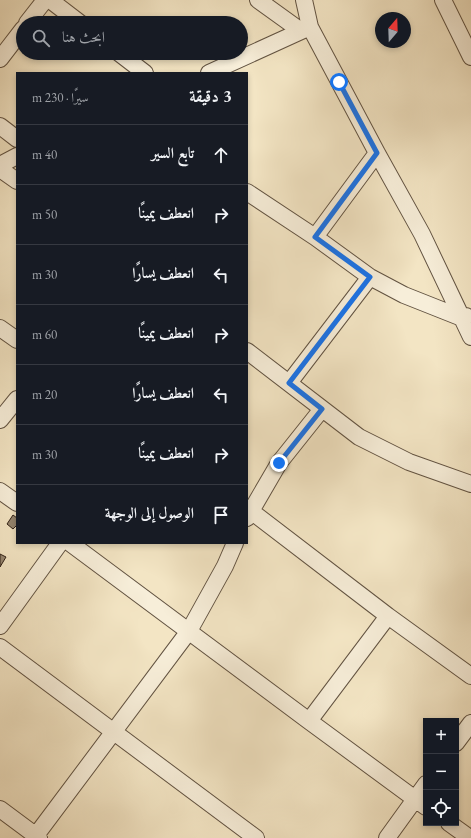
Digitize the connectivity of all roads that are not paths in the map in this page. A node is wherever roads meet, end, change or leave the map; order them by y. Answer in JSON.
{"nodes":[{"id":1,"x":45,"y":0,"type":"edge"},
{"id":2,"x":50,"y":0,"type":"edge"},
{"id":3,"x":258,"y":0,"type":"edge"},
{"id":4,"x":304,"y":0,"type":"edge"},
{"id":5,"x":443,"y":0,"type":"edge"},
{"id":6,"x":32,"y":16,"type":"edge"},
{"id":7,"x":71,"y":16,"type":"edge"},
{"id":8,"x":305,"y":29,"type":"junction"},
{"id":9,"x":16,"y":38,"type":"edge"},
{"id":10,"x":248,"y":55,"type":"edge"},
{"id":11,"x":471,"y":57,"type":"edge"},
{"id":12,"x":0,"y":59,"type":"edge"},
{"id":13,"x":128,"y":60,"type":"edge"},
{"id":14,"x":237,"y":60,"type":"edge"},
{"id":15,"x":144,"y":72,"type":"edge"},
{"id":16,"x":211,"y":72,"type":"edge"},
{"id":17,"x":0,"y":126,"type":"edge"},
{"id":18,"x":16,"y":138,"type":"edge"},
{"id":19,"x":377,"y":153,"type":"junction"},
{"id":20,"x":16,"y":157,"type":"edge"},
{"id":21,"x":0,"y":165,"type":"edge"},
{"id":22,"x":0,"y":169,"type":"edge"},
{"id":23,"x":16,"y":180,"type":"edge"},
{"id":24,"x":248,"y":193,"type":"edge"},
{"id":25,"x":315,"y":237,"type":"junction"},
{"id":26,"x":370,"y":277,"type":"junction"},
{"id":27,"x":466,"y":316,"type":"edge"},
{"id":28,"x":0,"y":328,"type":"edge"},
{"id":29,"x":471,"y":337,"type":"edge"},
{"id":30,"x":16,"y":338,"type":"edge"},
{"id":31,"x":248,"y":353,"type":"edge"},
{"id":32,"x":289,"y":383,"type":"junction"},
{"id":33,"x":16,"y":399,"type":"edge"},
{"id":34,"x":322,"y":409,"type":"junction"},
{"id":35,"x":0,"y":420,"type":"edge"},
{"id":36,"x":471,"y":484,"type":"edge"},
{"id":37,"x":0,"y":491,"type":"edge"},
{"id":38,"x":16,"y":502,"type":"edge"},
{"id":39,"x":248,"y":512,"type":"edge"},
{"id":40,"x":59,"y":544,"type":"edge"},
{"id":41,"x":71,"y":544,"type":"edge"},
{"id":42,"x":235,"y":544,"type":"edge"},
{"id":43,"x":388,"y":616,"type":"junction"},
{"id":44,"x":0,"y":626,"type":"edge"},
{"id":45,"x":189,"y":631,"type":"junction"},
{"id":46,"x":0,"y":647,"type":"edge"},
{"id":47,"x":471,"y":676,"type":"edge"},
{"id":48,"x":308,"y":721,"type":"junction"},
{"id":49,"x":471,"y":723,"type":"edge"},
{"id":50,"x":114,"y":732,"type":"junction"},
{"id":51,"x":459,"y":739,"type":"edge"},
{"id":52,"x":424,"y":790,"type":"edge"},
{"id":53,"x":420,"y":803,"type":"edge"},
{"id":54,"x":0,"y":809,"type":"edge"},
{"id":55,"x":453,"y":826,"type":"edge"},
{"id":56,"x":36,"y":837,"type":"edge"},
{"id":57,"x":256,"y":838,"type":"edge"},
{"id":58,"x":387,"y":838,"type":"edge"},
{"id":59,"x":470,"y":838,"type":"edge"}],
"edges":[{"from":1,"to":6,"type":"street"},
{"from":2,"to":7,"type":"street"},
{"from":3,"to":8,"type":"street"},
{"from":4,"to":8,"type":"street"},
{"from":5,"to":11,"type":"street"},
{"from":8,"to":10,"type":"street"},
{"from":8,"to":19,"type":"street"},
{"from":9,"to":12,"type":"street"},
{"from":13,"to":15,"type":"street"},
{"from":14,"to":16,"type":"street"},
{"from":17,"to":18,"type":"street"},
{"from":19,"to":25,"type":"street"},
{"from":19,"to":27,"type":"street"},
{"from":20,"to":21,"type":"street"},
{"from":22,"to":23,"type":"street"},
{"from":24,"to":25,"type":"street"},
{"from":25,"to":26,"type":"street"},
{"from":26,"to":27,"type":"street"},
{"from":26,"to":32,"type":"street"},
{"from":27,"to":29,"type":"street"},
{"from":28,"to":30,"type":"street"},
{"from":31,"to":32,"type":"street"},
{"from":32,"to":34,"type":"street"},
{"from":33,"to":35,"type":"street"},
{"from":34,"to":36,"type":"street"},
{"from":34,"to":39,"type":"street"},
{"from":37,"to":38,"type":"street"},
{"from":39,"to":43,"type":"street"},
{"from":40,"to":44,"type":"street"},
{"from":41,"to":45,"type":"street"},
{"from":42,"to":45,"type":"street"},
{"from":43,"to":47,"type":"street"},
{"from":43,"to":48,"type":"street"},
{"from":45,"to":48,"type":"street"},
{"from":45,"to":50,"type":"street"},
{"from":46,"to":50,"type":"street"},
{"from":48,"to":53,"type":"street"},
{"from":49,"to":51,"type":"street"},
{"from":50,"to":56,"type":"street"},
{"from":50,"to":57,"type":"street"},
{"from":52,"to":53,"type":"street"},
{"from":53,"to":58,"type":"street"},
{"from":54,"to":56,"type":"street"},
{"from":55,"to":59,"type":"street"}]}
